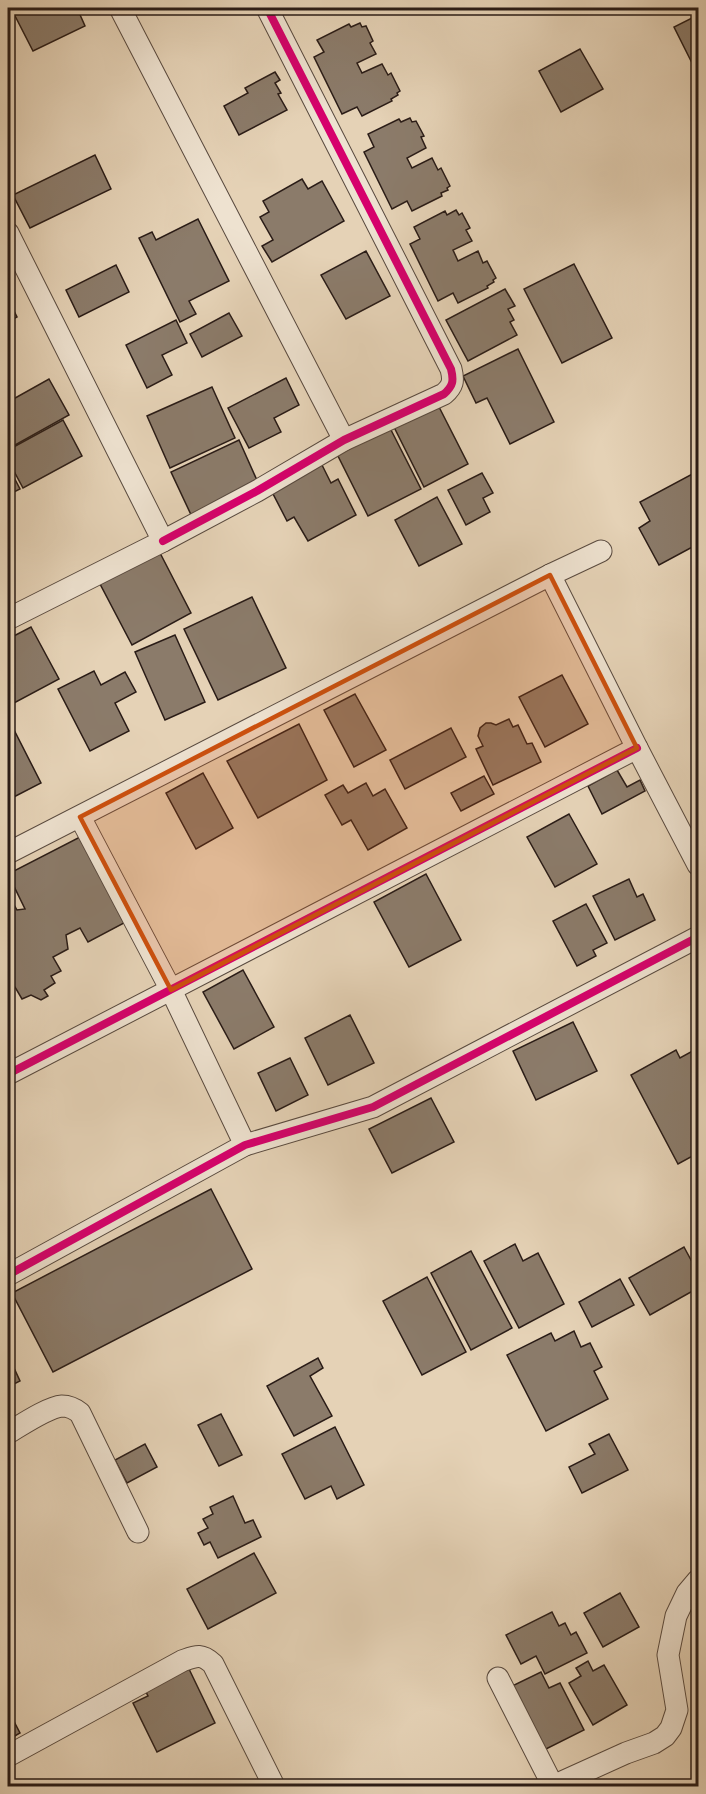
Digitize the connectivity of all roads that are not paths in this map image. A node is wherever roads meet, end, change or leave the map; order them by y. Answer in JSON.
{"nodes":[{"id":1,"x":120,"y":8,"type":"edge"},
{"id":2,"x":275,"y":10,"type":"edge"},
{"id":3,"x":8,"y":233,"type":"edge"},
{"id":4,"x":344,"y":440,"type":"junction"},
{"id":5,"x":163,"y":541,"type":"junction"},
{"id":6,"x":601,"y":551,"type":"dead end"},
{"id":7,"x":550,"y":575,"type":"junction"},
{"id":8,"x":8,"y":619,"type":"edge"},
{"id":9,"x":637,"y":748,"type":"junction"},
{"id":10,"x":80,"y":817,"type":"junction"},
{"id":11,"x":8,"y":853,"type":"edge"},
{"id":12,"x":699,"y":865,"type":"edge"},
{"id":13,"x":699,"y":937,"type":"edge"},
{"id":14,"x":171,"y":990,"type":"junction"},
{"id":15,"x":8,"y":1074,"type":"edge"},
{"id":16,"x":245,"y":1145,"type":"junction"},
{"id":17,"x":8,"y":1275,"type":"edge"},
{"id":18,"x":8,"y":1433,"type":"edge"},
{"id":19,"x":138,"y":1532,"type":"dead end"},
{"id":20,"x":699,"y":1580,"type":"edge"},
{"id":21,"x":498,"y":1678,"type":"dead end"},
{"id":22,"x":8,"y":1756,"type":"edge"},
{"id":23,"x":274,"y":1786,"type":"edge"},
{"id":24,"x":553,"y":1786,"type":"edge"}],
"edges":[{"from":1,"to":4,"type":"street"},
{"from":2,"to":4,"type":"street"},
{"from":3,"to":5,"type":"street"},
{"from":4,"to":5,"type":"street"},
{"from":5,"to":8,"type":"street"},
{"from":6,"to":7,"type":"street"},
{"from":7,"to":9,"type":"street"},
{"from":7,"to":10,"type":"street"},
{"from":9,"to":12,"type":"street"},
{"from":9,"to":14,"type":"street"},
{"from":10,"to":11,"type":"street"},
{"from":10,"to":14,"type":"street"},
{"from":13,"to":16,"type":"street"},
{"from":14,"to":15,"type":"street"},
{"from":14,"to":16,"type":"street"},
{"from":16,"to":17,"type":"street"},
{"from":18,"to":19,"type":"street"},
{"from":20,"to":24,"type":"street"},
{"from":21,"to":24,"type":"street"},
{"from":22,"to":23,"type":"street"}]}
